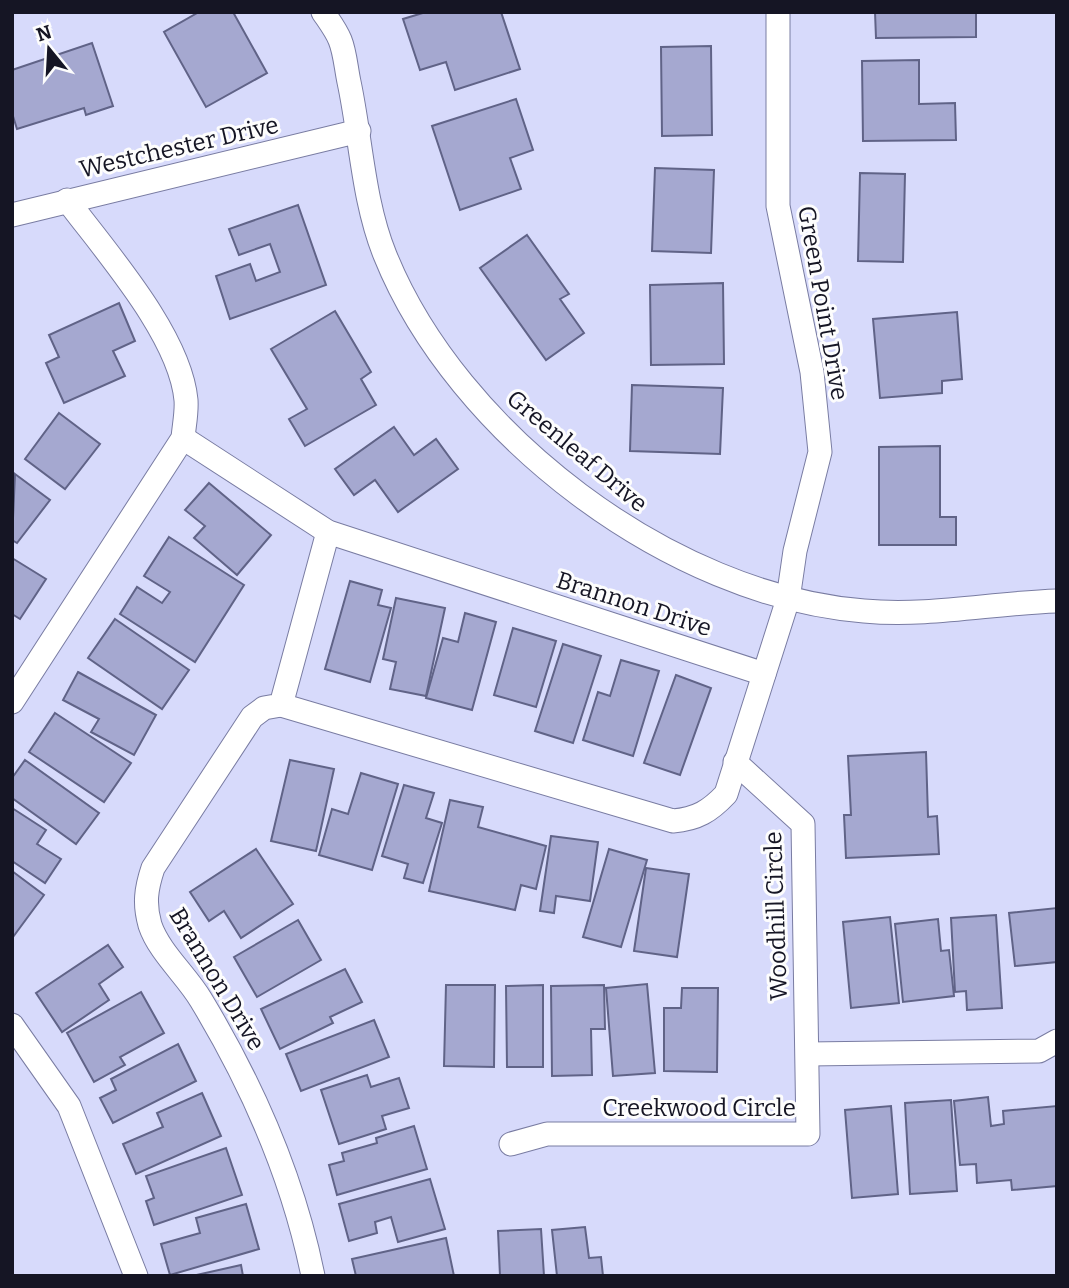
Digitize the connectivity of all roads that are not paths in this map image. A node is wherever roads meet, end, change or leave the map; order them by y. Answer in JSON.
{"nodes":[{"id":1,"x":323,"y":12,"type":"edge"},
{"id":2,"x":778,"y":12,"type":"edge"},
{"id":3,"x":359,"y":131,"type":"junction"},
{"id":4,"x":67,"y":200,"type":"junction"},
{"id":5,"x":12,"y":215,"type":"edge"},
{"id":6,"x":183,"y":438,"type":"junction"},
{"id":7,"x":328,"y":532,"type":"junction"},
{"id":8,"x":788,"y":599,"type":"junction"},
{"id":9,"x":1057,"y":601,"type":"edge"},
{"id":10,"x":764,"y":674,"type":"junction"},
{"id":11,"x":12,"y":702,"type":"edge"},
{"id":12,"x":281,"y":705,"type":"junction"},
{"id":13,"x":735,"y":762,"type":"junction"},
{"id":14,"x":12,"y":1026,"type":"edge"},
{"id":15,"x":1057,"y":1041,"type":"edge"},
{"id":16,"x":808,"y":1054,"type":"junction"},
{"id":17,"x":511,"y":1144,"type":"dead end"},
{"id":18,"x":136,"y":1276,"type":"edge"},
{"id":19,"x":313,"y":1276,"type":"edge"}],
"edges":[{"from":1,"to":3,"type":"street","name":"Greenleaf Drive"},
{"from":2,"to":8,"type":"street","name":"Green Point Drive"},
{"from":3,"to":4,"type":"street","name":"Westchester Drive"},
{"from":3,"to":8,"type":"street","name":"Greenleaf Drive"},
{"from":4,"to":5,"type":"street","name":"Westchester Drive"},
{"from":4,"to":6,"type":"street"},
{"from":6,"to":7,"type":"street","name":"Brannon Drive"},
{"from":6,"to":11,"type":"street"},
{"from":7,"to":10,"type":"street","name":"Brannon Drive"},
{"from":7,"to":12,"type":"street"},
{"from":8,"to":9,"type":"street","name":"Greenleaf Drive"},
{"from":8,"to":10,"type":"street"},
{"from":10,"to":13,"type":"street"},
{"from":12,"to":13,"type":"street"},
{"from":12,"to":19,"type":"street","name":"Brannon Drive"},
{"from":13,"to":16,"type":"street","name":"Woodhill Circle"},
{"from":14,"to":18,"type":"street"},
{"from":15,"to":16,"type":"street"},
{"from":16,"to":17,"type":"street","name":"Creekwood Circle"}]}
